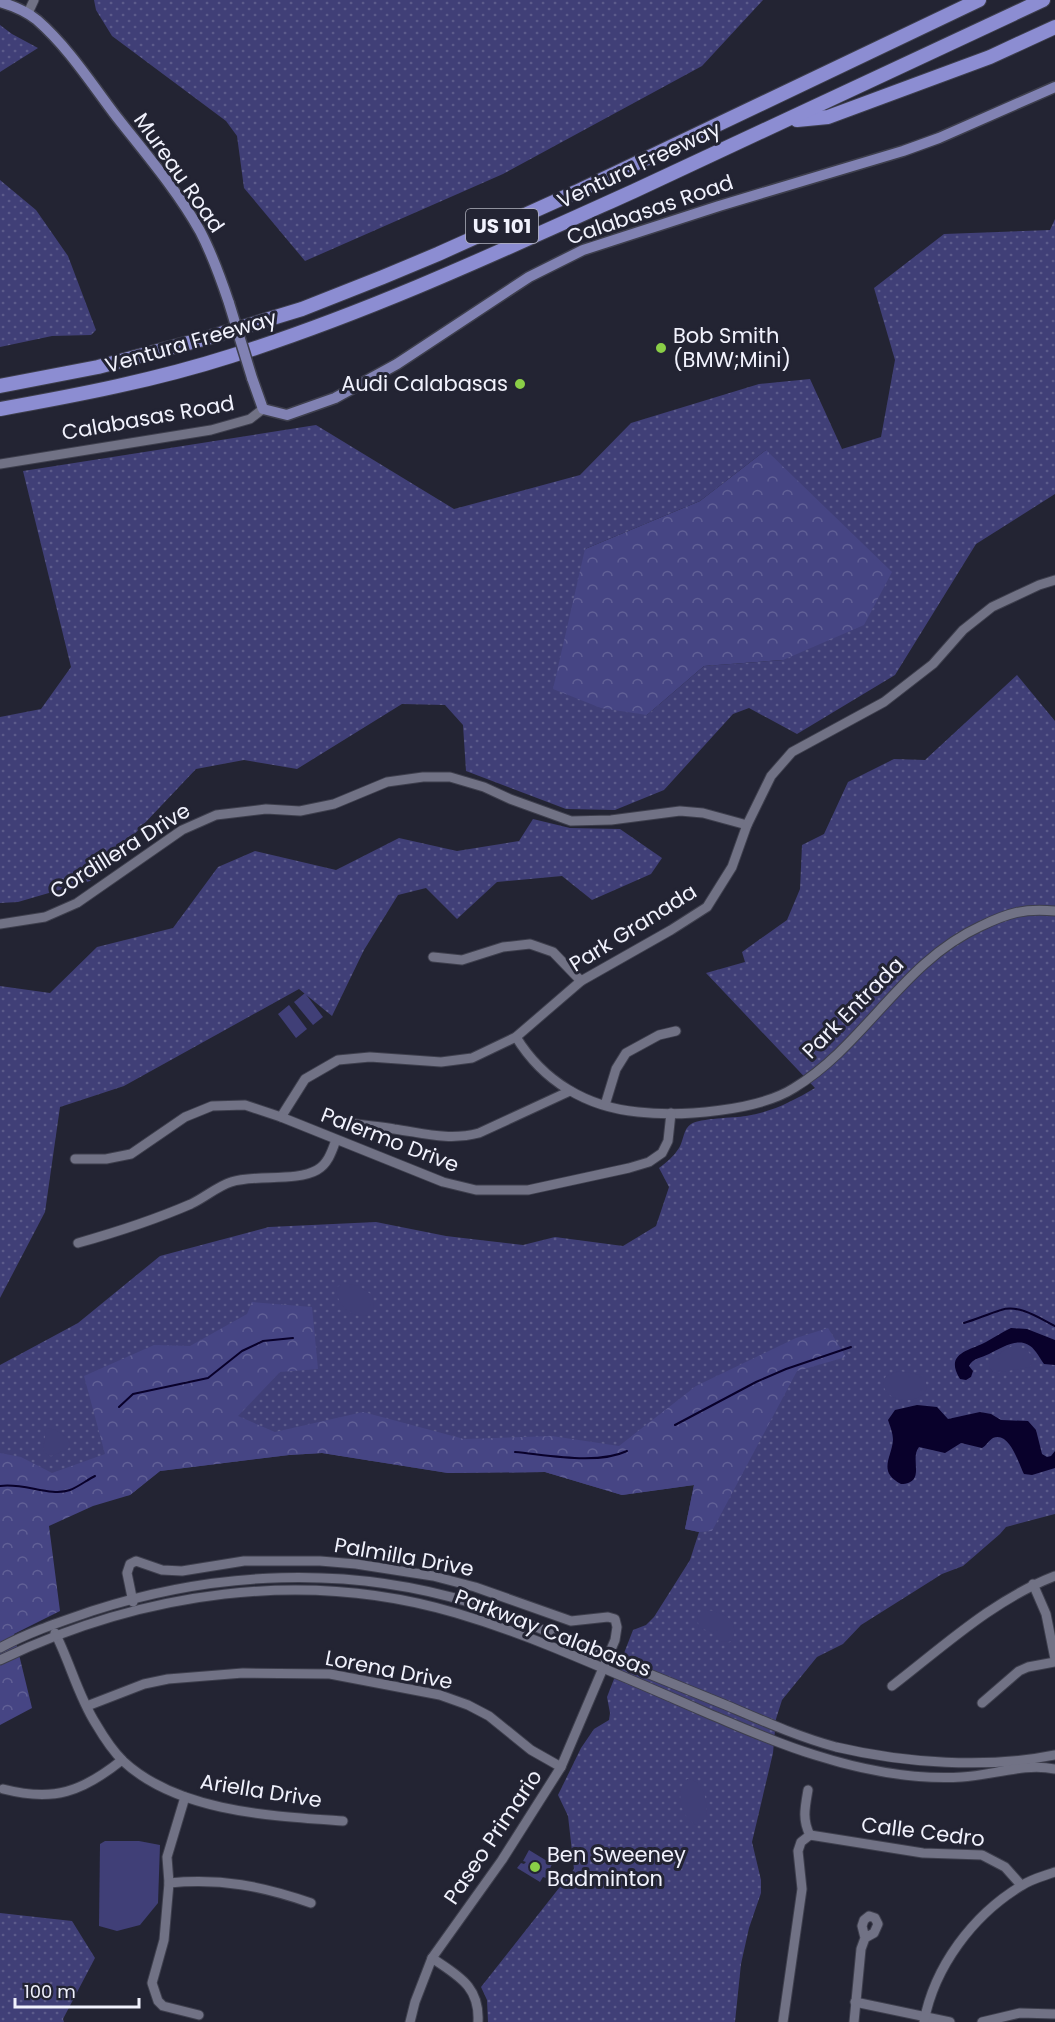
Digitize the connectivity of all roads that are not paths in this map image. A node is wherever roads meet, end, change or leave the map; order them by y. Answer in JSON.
{"nodes":[{"id":1,"x":33,"y":0,"type":"edge"},
{"id":2,"x":980,"y":0,"type":"edge"},
{"id":3,"x":1044,"y":0,"type":"edge"},
{"id":4,"x":0,"y":2,"type":"edge"},
{"id":5,"x":28,"y":14,"type":"junction"},
{"id":6,"x":1055,"y":27,"type":"edge"},
{"id":7,"x":1055,"y":87,"type":"edge"},
{"id":8,"x":786,"y":121,"type":"junction"},
{"id":9,"x":0,"y":386,"type":"edge"},
{"id":10,"x":0,"y":409,"type":"edge"},
{"id":11,"x":263,"y":409,"type":"junction"},
{"id":12,"x":0,"y":464,"type":"edge"},
{"id":13,"x":1055,"y":580,"type":"edge"},
{"id":14,"x":747,"y":825,"type":"junction"},
{"id":15,"x":1055,"y":911,"type":"edge"},
{"id":16,"x":0,"y":924,"type":"edge"},
{"id":17,"x":433,"y":957,"type":"dead end"},
{"id":18,"x":581,"y":981,"type":"junction"},
{"id":19,"x":676,"y":1031,"type":"dead end"},
{"id":20,"x":516,"y":1037,"type":"junction"},
{"id":21,"x":570,"y":1091,"type":"junction"},
{"id":22,"x":605,"y":1105,"type":"junction"},
{"id":23,"x":671,"y":1113,"type":"junction"},
{"id":24,"x":281,"y":1117,"type":"junction"},
{"id":25,"x":351,"y":1123,"type":"dead end"},
{"id":26,"x":336,"y":1140,"type":"junction"},
{"id":27,"x":75,"y":1159,"type":"dead end"},
{"id":28,"x":78,"y":1243,"type":"dead end"},
{"id":29,"x":1055,"y":1576,"type":"edge"},
{"id":30,"x":1033,"y":1584,"type":"junction"},
{"id":31,"x":133,"y":1598,"type":"junction"},
{"id":32,"x":135,"y":1610,"type":"junction"},
{"id":33,"x":52,"y":1625,"type":"junction"},
{"id":34,"x":57,"y":1636,"type":"junction"},
{"id":35,"x":0,"y":1648,"type":"edge"},
{"id":36,"x":608,"y":1657,"type":"junction"},
{"id":37,"x":0,"y":1660,"type":"edge"},
{"id":38,"x":1055,"y":1660,"type":"edge"},
{"id":39,"x":603,"y":1668,"type":"junction"},
{"id":40,"x":892,"y":1686,"type":"dead end"},
{"id":41,"x":982,"y":1703,"type":"dead end"},
{"id":42,"x":87,"y":1706,"type":"junction"},
{"id":43,"x":1055,"y":1756,"type":"edge"},
{"id":44,"x":122,"y":1760,"type":"junction"},
{"id":45,"x":561,"y":1767,"type":"junction"},
{"id":46,"x":1055,"y":1770,"type":"edge"},
{"id":47,"x":3,"y":1789,"type":"dead end"},
{"id":48,"x":808,"y":1790,"type":"dead end"},
{"id":49,"x":185,"y":1797,"type":"junction"},
{"id":50,"x":343,"y":1821,"type":"dead end"},
{"id":51,"x":810,"y":1836,"type":"junction"},
{"id":52,"x":1055,"y":1872,"type":"edge"},
{"id":53,"x":169,"y":1883,"type":"junction"},
{"id":54,"x":1021,"y":1886,"type":"junction"},
{"id":55,"x":311,"y":1903,"type":"dead end"},
{"id":56,"x":865,"y":1938,"type":"dead end"},
{"id":57,"x":432,"y":1958,"type":"junction"},
{"id":58,"x":855,"y":2001,"type":"junction"},
{"id":59,"x":1055,"y":2014,"type":"edge"},
{"id":60,"x":199,"y":2015,"type":"dead end"},
{"id":61,"x":925,"y":2019,"type":"edge"},
{"id":62,"x":410,"y":2022,"type":"edge"},
{"id":63,"x":478,"y":2022,"type":"edge"},
{"id":64,"x":783,"y":2022,"type":"edge"},
{"id":65,"x":854,"y":2022,"type":"edge"},
{"id":66,"x":950,"y":2022,"type":"edge"},
{"id":67,"x":982,"y":2022,"type":"edge"}],
"edges":[{"from":1,"to":5,"type":"street"},
{"from":2,"to":9,"type":"highway","name":"Ventura Freeway","number":"US 101"},
{"from":3,"to":8,"type":"highway","name":"Ventura Freeway","number":"US 101"},
{"from":4,"to":5,"type":"main road","name":"Mureau Road"},
{"from":5,"to":11,"type":"main road","name":"Mureau Road","bridge":true},
{"from":6,"to":8,"type":"highway"},
{"from":7,"to":11,"type":"main road","name":"Calabasas Road"},
{"from":8,"to":10,"type":"highway","name":"Ventura Freeway","number":"US 101"},
{"from":11,"to":12,"type":"street","name":"Calabasas Road"},
{"from":13,"to":14,"type":"street","name":"Park Granada"},
{"from":14,"to":16,"type":"street","name":"Cordillera Drive"},
{"from":14,"to":18,"type":"street","name":"Park Granada"},
{"from":15,"to":23,"type":"street","name":"Park Entrada"},
{"from":17,"to":18,"type":"street"},
{"from":18,"to":20,"type":"street","name":"Park Granada"},
{"from":19,"to":22,"type":"street"},
{"from":20,"to":21,"type":"street","name":"Park Entrada"},
{"from":20,"to":24,"type":"street","name":"Park Granada"},
{"from":21,"to":22,"type":"street","name":"Park Entrada"},
{"from":21,"to":25,"type":"street"},
{"from":22,"to":23,"type":"street","name":"Park Entrada"},
{"from":23,"to":26,"type":"street","name":"Palermo Drive"},
{"from":24,"to":26,"type":"street","name":"Palermo Drive"},
{"from":24,"to":27,"type":"street","name":"Palermo Drive"},
{"from":26,"to":28,"type":"street"},
{"from":29,"to":30,"type":"street"},
{"from":30,"to":38,"type":"street"},
{"from":30,"to":40,"type":"street"},
{"from":31,"to":32,"type":"street"},
{"from":31,"to":33,"type":"street","name":"Parkway Calabasas"},
{"from":31,"to":36,"type":"street","name":"Parkway Calabasas"},
{"from":31,"to":36,"type":"street","name":"Palmilla Drive"},
{"from":32,"to":34,"type":"street","name":"Parkway Calabasas"},
{"from":32,"to":39,"type":"street","name":"Parkway Calabasas"},
{"from":33,"to":34,"type":"street","name":"Ariella Drive"},
{"from":33,"to":35,"type":"street","name":"Parkway Calabasas"},
{"from":34,"to":37,"type":"street","name":"Parkway Calabasas"},
{"from":34,"to":42,"type":"street","name":"Ariella Drive"},
{"from":36,"to":39,"type":"street","name":"Palmilla Drive"},
{"from":36,"to":43,"type":"street","name":"Parkway Calabasas"},
{"from":38,"to":41,"type":"street"},
{"from":39,"to":45,"type":"street","name":"Paseo Primario"},
{"from":39,"to":46,"type":"street","name":"Parkway Calabasas"},
{"from":42,"to":44,"type":"street","name":"Ariella Drive"},
{"from":42,"to":45,"type":"street","name":"Lorena Drive"},
{"from":43,"to":46,"type":"street"},
{"from":44,"to":47,"type":"street"},
{"from":44,"to":49,"type":"street","name":"Ariella Drive"},
{"from":45,"to":57,"type":"street","name":"Paseo Primario"},
{"from":48,"to":51,"type":"street"},
{"from":49,"to":50,"type":"street","name":"Ariella Drive"},
{"from":49,"to":53,"type":"street"},
{"from":51,"to":54,"type":"street","name":"Calle Cedro"},
{"from":51,"to":64,"type":"street"},
{"from":52,"to":54,"type":"street"},
{"from":53,"to":55,"type":"street"},
{"from":53,"to":60,"type":"street"},
{"from":54,"to":61,"type":"street"},
{"from":56,"to":58,"type":"street"},
{"from":57,"to":62,"type":"street","name":"Paseo Primario"},
{"from":57,"to":63,"type":"street"},
{"from":58,"to":61,"type":"street"},
{"from":58,"to":65,"type":"street"},
{"from":59,"to":67,"type":"street"},
{"from":61,"to":66,"type":"street"}]}
